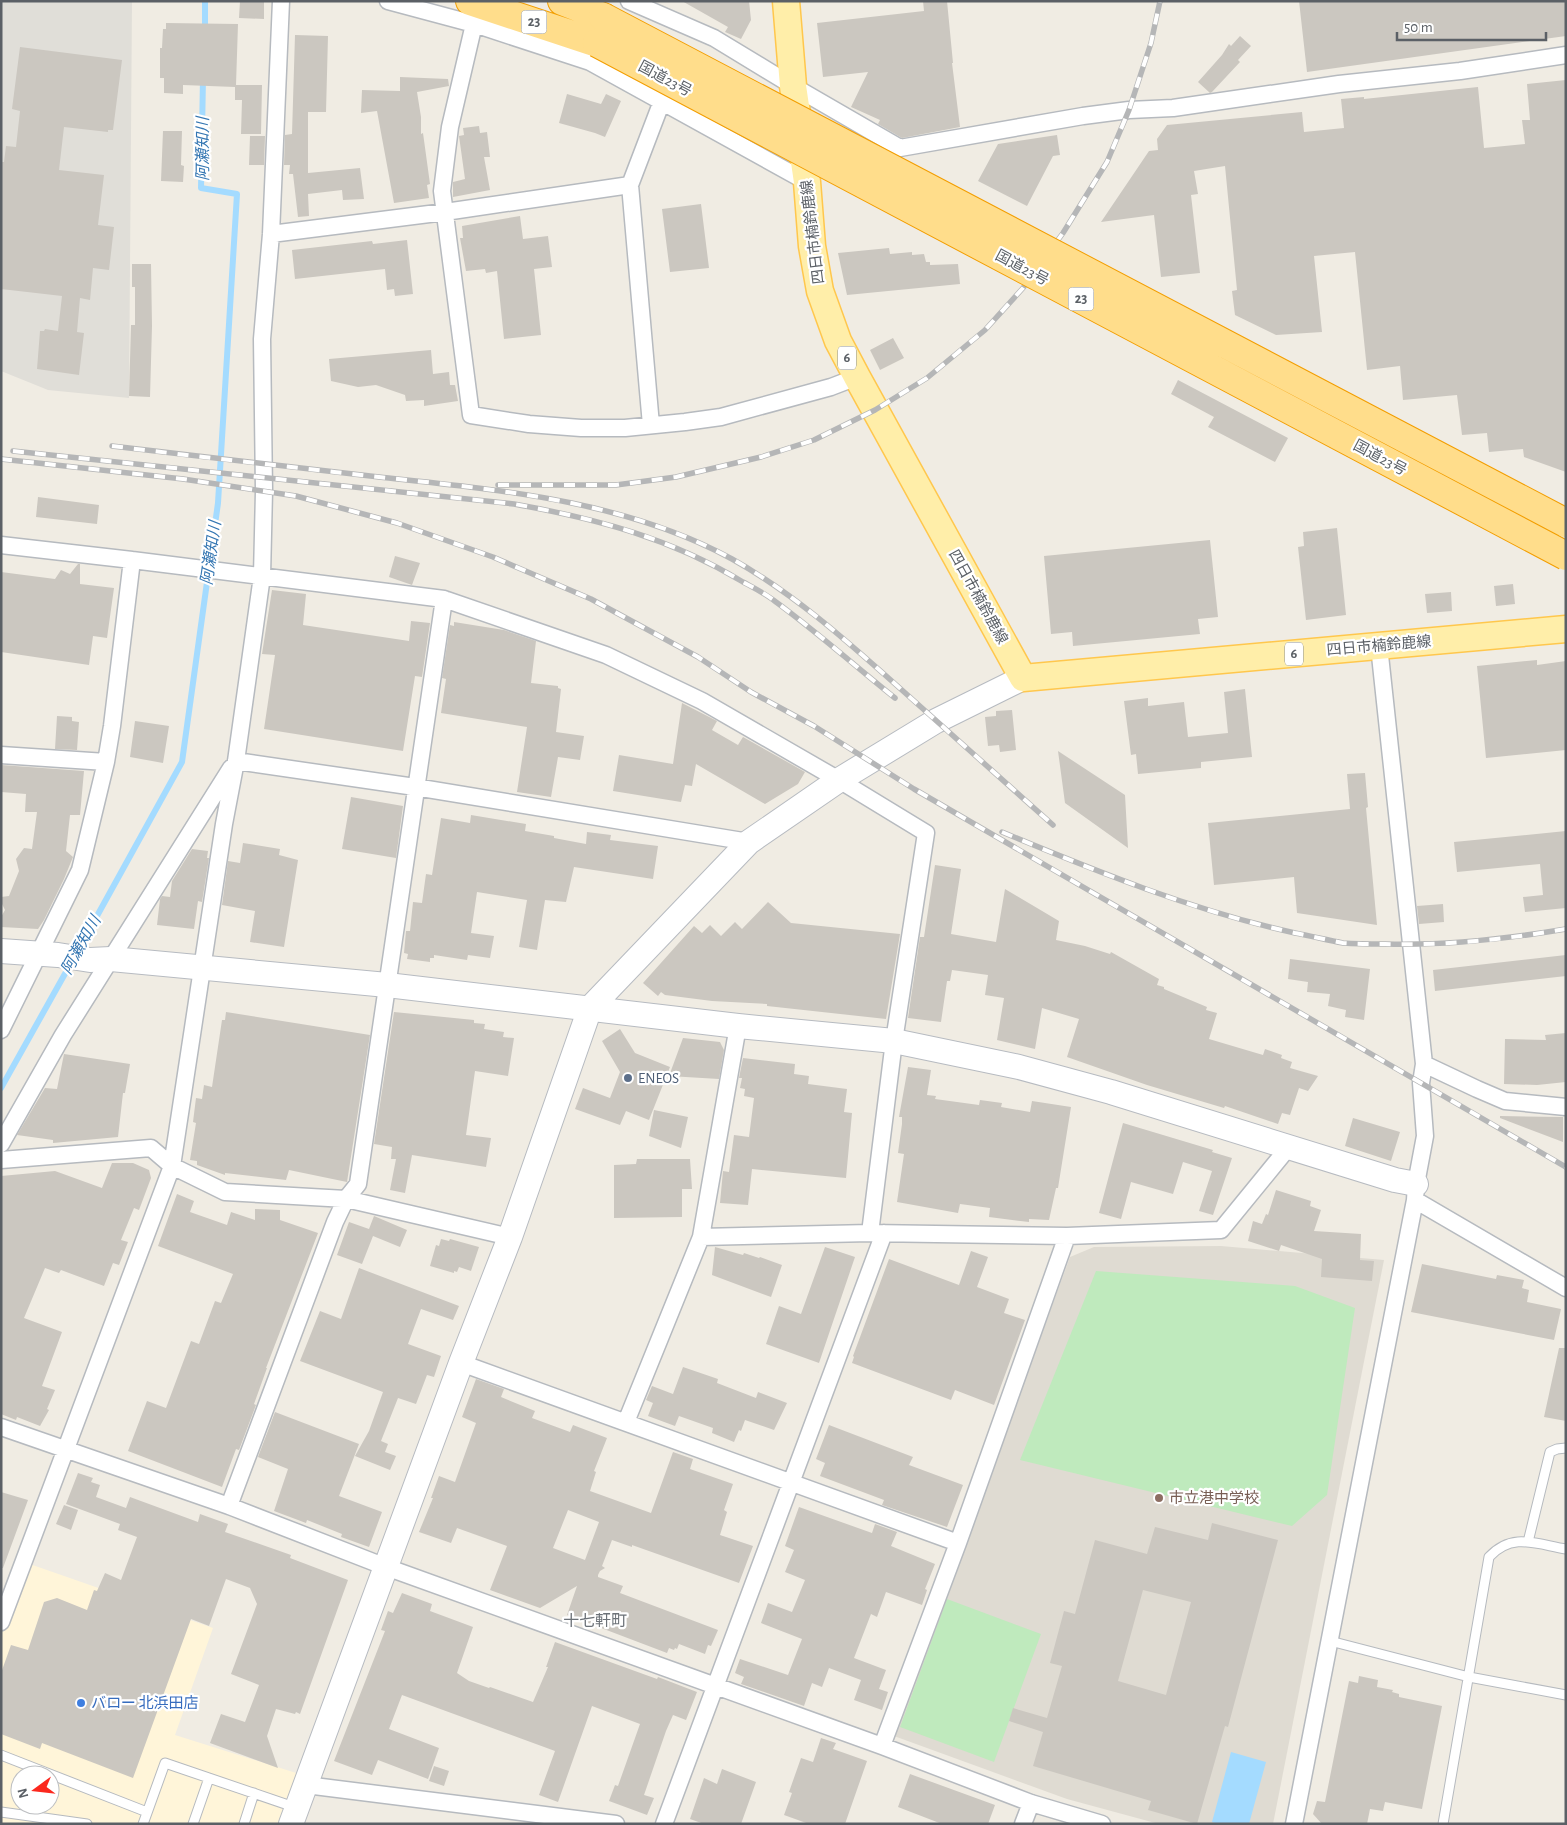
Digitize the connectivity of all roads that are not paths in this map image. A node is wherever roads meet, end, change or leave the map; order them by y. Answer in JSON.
{"nodes":[{"id":1,"x":281,"y":1,"type":"edge"},
{"id":2,"x":388,"y":1,"type":"edge"},
{"id":3,"x":562,"y":1,"type":"edge"},
{"id":4,"x":629,"y":1,"type":"edge"},
{"id":5,"x":786,"y":1,"type":"edge"},
{"id":6,"x":472,"y":12,"type":"edge"},
{"id":7,"x":600,"y":30,"type":"junction"},
{"id":8,"x":1566,"y":55,"type":"edge"},
{"id":9,"x":793,"y":86,"type":"junction"},
{"id":10,"x":662,"y":101,"type":"junction"},
{"id":11,"x":807,"y":182,"type":"junction"},
{"id":12,"x":630,"y":185,"type":"junction"},
{"id":13,"x":446,"y":212,"type":"junction"},
{"id":14,"x":271,"y":234,"type":"junction"},
{"id":15,"x":856,"y":377,"type":"junction"},
{"id":16,"x":651,"y":425,"type":"junction"},
{"id":17,"x":1566,"y":523,"type":"edge"},
{"id":18,"x":1,"y":546,"type":"edge"},
{"id":19,"x":1566,"y":556,"type":"edge"},
{"id":20,"x":139,"y":560,"type":"junction"},
{"id":21,"x":262,"y":576,"type":"junction"},
{"id":22,"x":444,"y":599,"type":"junction"},
{"id":23,"x":1566,"y":629,"type":"edge"},
{"id":24,"x":1379,"y":646,"type":"junction"},
{"id":25,"x":1023,"y":678,"type":"junction"},
{"id":26,"x":1,"y":755,"type":"edge"},
{"id":27,"x":236,"y":761,"type":"junction"},
{"id":28,"x":106,"y":762,"type":"junction"},
{"id":29,"x":839,"y":780,"type":"junction"},
{"id":30,"x":415,"y":787,"type":"junction"},
{"id":31,"x":749,"y":842,"type":"junction"},
{"id":32,"x":1,"y":951,"type":"edge"},
{"id":33,"x":49,"y":954,"type":"junction"},
{"id":34,"x":101,"y":959,"type":"junction"},
{"id":35,"x":202,"y":968,"type":"junction"},
{"id":36,"x":387,"y":985,"type":"junction"},
{"id":37,"x":590,"y":1008,"type":"junction"},
{"id":38,"x":738,"y":1026,"type":"junction"},
{"id":39,"x":1,"y":1030,"type":"edge"},
{"id":40,"x":894,"y":1041,"type":"junction"},
{"id":41,"x":1424,"y":1064,"type":"junction"},
{"id":42,"x":1566,"y":1107,"type":"edge"},
{"id":43,"x":1,"y":1144,"type":"edge"},
{"id":44,"x":1288,"y":1148,"type":"junction"},
{"id":45,"x":1,"y":1160,"type":"edge"},
{"id":46,"x":172,"y":1166,"type":"junction"},
{"id":47,"x":1416,"y":1192,"type":"junction"},
{"id":48,"x":346,"y":1199,"type":"junction"},
{"id":49,"x":877,"y":1233,"type":"junction"},
{"id":50,"x":1067,"y":1236,"type":"junction"},
{"id":51,"x":510,"y":1237,"type":"junction"},
{"id":52,"x":701,"y":1238,"type":"junction"},
{"id":53,"x":1566,"y":1288,"type":"edge"},
{"id":54,"x":461,"y":1363,"type":"junction"},
{"id":55,"x":626,"y":1422,"type":"junction"},
{"id":56,"x":1,"y":1427,"type":"edge"},
{"id":57,"x":1566,"y":1448,"type":"edge"},
{"id":58,"x":66,"y":1449,"type":"junction"},
{"id":59,"x":792,"y":1483,"type":"junction"},
{"id":60,"x":229,"y":1506,"type":"junction"},
{"id":61,"x":1528,"y":1542,"type":"junction"},
{"id":62,"x":958,"y":1543,"type":"junction"},
{"id":63,"x":1566,"y":1549,"type":"edge"},
{"id":64,"x":386,"y":1567,"type":"junction"},
{"id":65,"x":1,"y":1622,"type":"edge"},
{"id":66,"x":1330,"y":1641,"type":"junction"},
{"id":67,"x":1469,"y":1677,"type":"junction"},
{"id":68,"x":717,"y":1686,"type":"junction"},
{"id":69,"x":1566,"y":1695,"type":"edge"},
{"id":70,"x":882,"y":1746,"type":"junction"},
{"id":71,"x":1,"y":1755,"type":"edge"},
{"id":72,"x":209,"y":1778,"type":"junction"},
{"id":73,"x":306,"y":1785,"type":"junction"},
{"id":74,"x":254,"y":1793,"type":"junction"},
{"id":75,"x":1030,"y":1803,"type":"junction"},
{"id":76,"x":1,"y":1812,"type":"edge"},
{"id":77,"x":147,"y":1812,"type":"junction"},
{"id":78,"x":294,"y":1816,"type":"edge"},
{"id":79,"x":22,"y":1819,"type":"edge"},
{"id":80,"x":87,"y":1824,"type":"edge"},
{"id":81,"x":143,"y":1824,"type":"edge"},
{"id":82,"x":193,"y":1824,"type":"edge"},
{"id":83,"x":244,"y":1824,"type":"edge"},
{"id":84,"x":616,"y":1824,"type":"edge"},
{"id":85,"x":664,"y":1824,"type":"edge"},
{"id":86,"x":1023,"y":1824,"type":"edge"},
{"id":87,"x":1102,"y":1824,"type":"edge"},
{"id":88,"x":1294,"y":1824,"type":"edge"},
{"id":89,"x":1443,"y":1824,"type":"edge"}],
"edges":[{"from":1,"to":14,"type":"street"},
{"from":2,"to":6,"type":"street"},
{"from":3,"to":7,"type":"highway","name":"国道23号","number":"23"},
{"from":4,"to":9,"type":"street"},
{"from":5,"to":9,"type":"main road","name":"四日市楠鈴鹿線","number":"6"},
{"from":6,"to":7,"type":"highway","name":"国道23号","number":"23"},
{"from":6,"to":10,"type":"street"},
{"from":6,"to":13,"type":"street"},
{"from":7,"to":17,"type":"highway","name":"国道23号","number":"23","bridge":true},
{"from":7,"to":19,"type":"highway","name":"国道23号","number":"23","bridge":true},
{"from":8,"to":9,"type":"street"},
{"from":9,"to":11,"type":"main road","name":"四日市楠鈴鹿線","number":"6"},
{"from":10,"to":11,"type":"street"},
{"from":10,"to":12,"type":"street"},
{"from":11,"to":15,"type":"main road","name":"四日市楠鈴鹿線","number":"6"},
{"from":12,"to":13,"type":"street"},
{"from":12,"to":16,"type":"street"},
{"from":13,"to":14,"type":"street"},
{"from":13,"to":16,"type":"street"},
{"from":14,"to":21,"type":"street"},
{"from":15,"to":16,"type":"street"},
{"from":15,"to":25,"type":"main road","name":"四日市楠鈴鹿線","number":"6"},
{"from":18,"to":20,"type":"street"},
{"from":20,"to":21,"type":"street"},
{"from":20,"to":28,"type":"street"},
{"from":21,"to":22,"type":"street"},
{"from":21,"to":27,"type":"street"},
{"from":22,"to":29,"type":"street"},
{"from":22,"to":30,"type":"street"},
{"from":23,"to":24,"type":"main road","name":"四日市楠鈴鹿線","number":"6"},
{"from":24,"to":25,"type":"main road","name":"四日市楠鈴鹿線","number":"6"},
{"from":24,"to":41,"type":"street"},
{"from":25,"to":29,"type":"street"},
{"from":26,"to":28,"type":"street"},
{"from":27,"to":30,"type":"street"},
{"from":27,"to":34,"type":"street"},
{"from":27,"to":35,"type":"street"},
{"from":28,"to":33,"type":"street"},
{"from":29,"to":31,"type":"street"},
{"from":29,"to":40,"type":"street"},
{"from":30,"to":31,"type":"street"},
{"from":30,"to":36,"type":"street"},
{"from":31,"to":37,"type":"street"},
{"from":32,"to":33,"type":"street"},
{"from":33,"to":34,"type":"street"},
{"from":33,"to":39,"type":"street"},
{"from":34,"to":35,"type":"street"},
{"from":34,"to":43,"type":"street"},
{"from":35,"to":36,"type":"street"},
{"from":35,"to":46,"type":"street"},
{"from":36,"to":37,"type":"street"},
{"from":36,"to":48,"type":"street"},
{"from":37,"to":38,"type":"street"},
{"from":37,"to":51,"type":"street"},
{"from":38,"to":40,"type":"street"},
{"from":38,"to":52,"type":"street"},
{"from":40,"to":44,"type":"street"},
{"from":40,"to":49,"type":"street"},
{"from":41,"to":42,"type":"street"},
{"from":41,"to":47,"type":"street"},
{"from":44,"to":47,"type":"street"},
{"from":44,"to":50,"type":"street"},
{"from":45,"to":46,"type":"street"},
{"from":46,"to":48,"type":"street"},
{"from":46,"to":58,"type":"street"},
{"from":47,"to":53,"type":"street"},
{"from":47,"to":66,"type":"street"},
{"from":48,"to":51,"type":"street"},
{"from":48,"to":60,"type":"street"},
{"from":49,"to":50,"type":"street"},
{"from":49,"to":52,"type":"street"},
{"from":49,"to":59,"type":"street"},
{"from":50,"to":62,"type":"street"},
{"from":51,"to":54,"type":"street"},
{"from":52,"to":55,"type":"street"},
{"from":54,"to":55,"type":"street"},
{"from":54,"to":64,"type":"street"},
{"from":55,"to":59,"type":"street"},
{"from":56,"to":58,"type":"street"},
{"from":57,"to":61,"type":"lane"},
{"from":58,"to":60,"type":"street"},
{"from":58,"to":65,"type":"street"},
{"from":59,"to":62,"type":"street"},
{"from":59,"to":68,"type":"street"},
{"from":60,"to":64,"type":"street"},
{"from":61,"to":63,"type":"lane"},
{"from":61,"to":67,"type":"lane"},
{"from":62,"to":70,"type":"street"},
{"from":64,"to":68,"type":"street"},
{"from":64,"to":73,"type":"street"},
{"from":66,"to":67,"type":"lane"},
{"from":66,"to":88,"type":"street"},
{"from":67,"to":69,"type":"lane"},
{"from":67,"to":89,"type":"lane"},
{"from":68,"to":70,"type":"street"},
{"from":68,"to":85,"type":"street"},
{"from":70,"to":75,"type":"street"},
{"from":71,"to":77,"type":"lane"},
{"from":72,"to":74,"type":"lane"},
{"from":72,"to":77,"type":"lane"},
{"from":72,"to":82,"type":"lane"},
{"from":73,"to":78,"type":"street"},
{"from":73,"to":84,"type":"street"},
{"from":74,"to":78,"type":"lane"},
{"from":74,"to":83,"type":"lane"},
{"from":75,"to":86,"type":"street"},
{"from":75,"to":87,"type":"street"},
{"from":76,"to":79,"type":"lane"},
{"from":77,"to":81,"type":"lane"},
{"from":79,"to":80,"type":"lane"}]}
